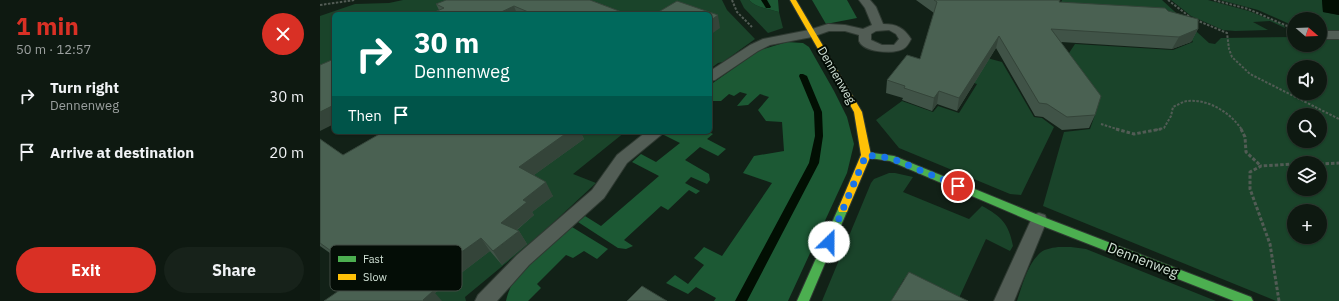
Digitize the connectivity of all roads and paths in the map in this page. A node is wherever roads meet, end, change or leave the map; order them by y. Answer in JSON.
{"nodes":[{"id":1,"x":355,"y":0,"type":"edge"},
{"id":2,"x":732,"y":0,"type":"edge"},
{"id":3,"x":793,"y":0,"type":"edge"},
{"id":4,"x":864,"y":0,"type":"edge"},
{"id":5,"x":1168,"y":0,"type":"edge"},
{"id":6,"x":1214,"y":0,"type":"edge"},
{"id":7,"x":320,"y":5,"type":"edge"},
{"id":8,"x":1287,"y":26,"type":"edge"},
{"id":9,"x":879,"y":27,"type":"junction"},
{"id":10,"x":812,"y":32,"type":"junction"},
{"id":11,"x":865,"y":33,"type":"junction"},
{"id":12,"x":1327,"y":35,"type":"edge"},
{"id":13,"x":1339,"y":35,"type":"edge"},
{"id":14,"x":767,"y":42,"type":"junction"},
{"id":15,"x":712,"y":76,"type":"edge"},
{"id":16,"x":1339,"y":119,"type":"edge"},
{"id":17,"x":1101,"y":124,"type":"dead end"},
{"id":18,"x":653,"y":134,"type":"edge"},
{"id":19,"x":866,"y":155,"type":"junction"},
{"id":20,"x":1339,"y":163,"type":"edge"},
{"id":21,"x":1287,"y":164,"type":"edge"},
{"id":22,"x":1327,"y":164,"type":"edge"},
{"id":23,"x":1261,"y":166,"type":"junction"},
{"id":24,"x":1039,"y":220,"type":"junction"},
{"id":25,"x":485,"y":301,"type":"edge"},
{"id":26,"x":803,"y":301,"type":"edge"},
{"id":27,"x":1004,"y":301,"type":"edge"},
{"id":28,"x":1246,"y":301,"type":"edge"},
{"id":29,"x":1280,"y":301,"type":"edge"}],
"edges":[{"from":1,"to":7,"type":"path"},
{"from":2,"to":14,"type":"path"},
{"from":3,"to":10,"type":"street","name":"Dennenweg"},
{"from":4,"to":9,"type":"lane"},
{"from":5,"to":16,"type":"path"},
{"from":6,"to":8,"type":"path"},
{"from":9,"to":11,"type":"lane"},
{"from":9,"to":11,"type":"lane"},
{"from":10,"to":11,"type":"lane"},
{"from":10,"to":14,"type":"lane"},
{"from":10,"to":19,"type":"street","name":"Dennenweg"},
{"from":12,"to":13,"type":"lane"},
{"from":14,"to":15,"type":"lane"},
{"from":17,"to":23,"type":"path"},
{"from":18,"to":25,"type":"lane"},
{"from":19,"to":24,"type":"street","name":"Dennenweg"},
{"from":19,"to":26,"type":"street"},
{"from":20,"to":22,"type":"path"},
{"from":21,"to":23,"type":"path"},
{"from":23,"to":29,"type":"path"},
{"from":24,"to":27,"type":"lane"},
{"from":24,"to":28,"type":"street","name":"Dennenweg"}]}
